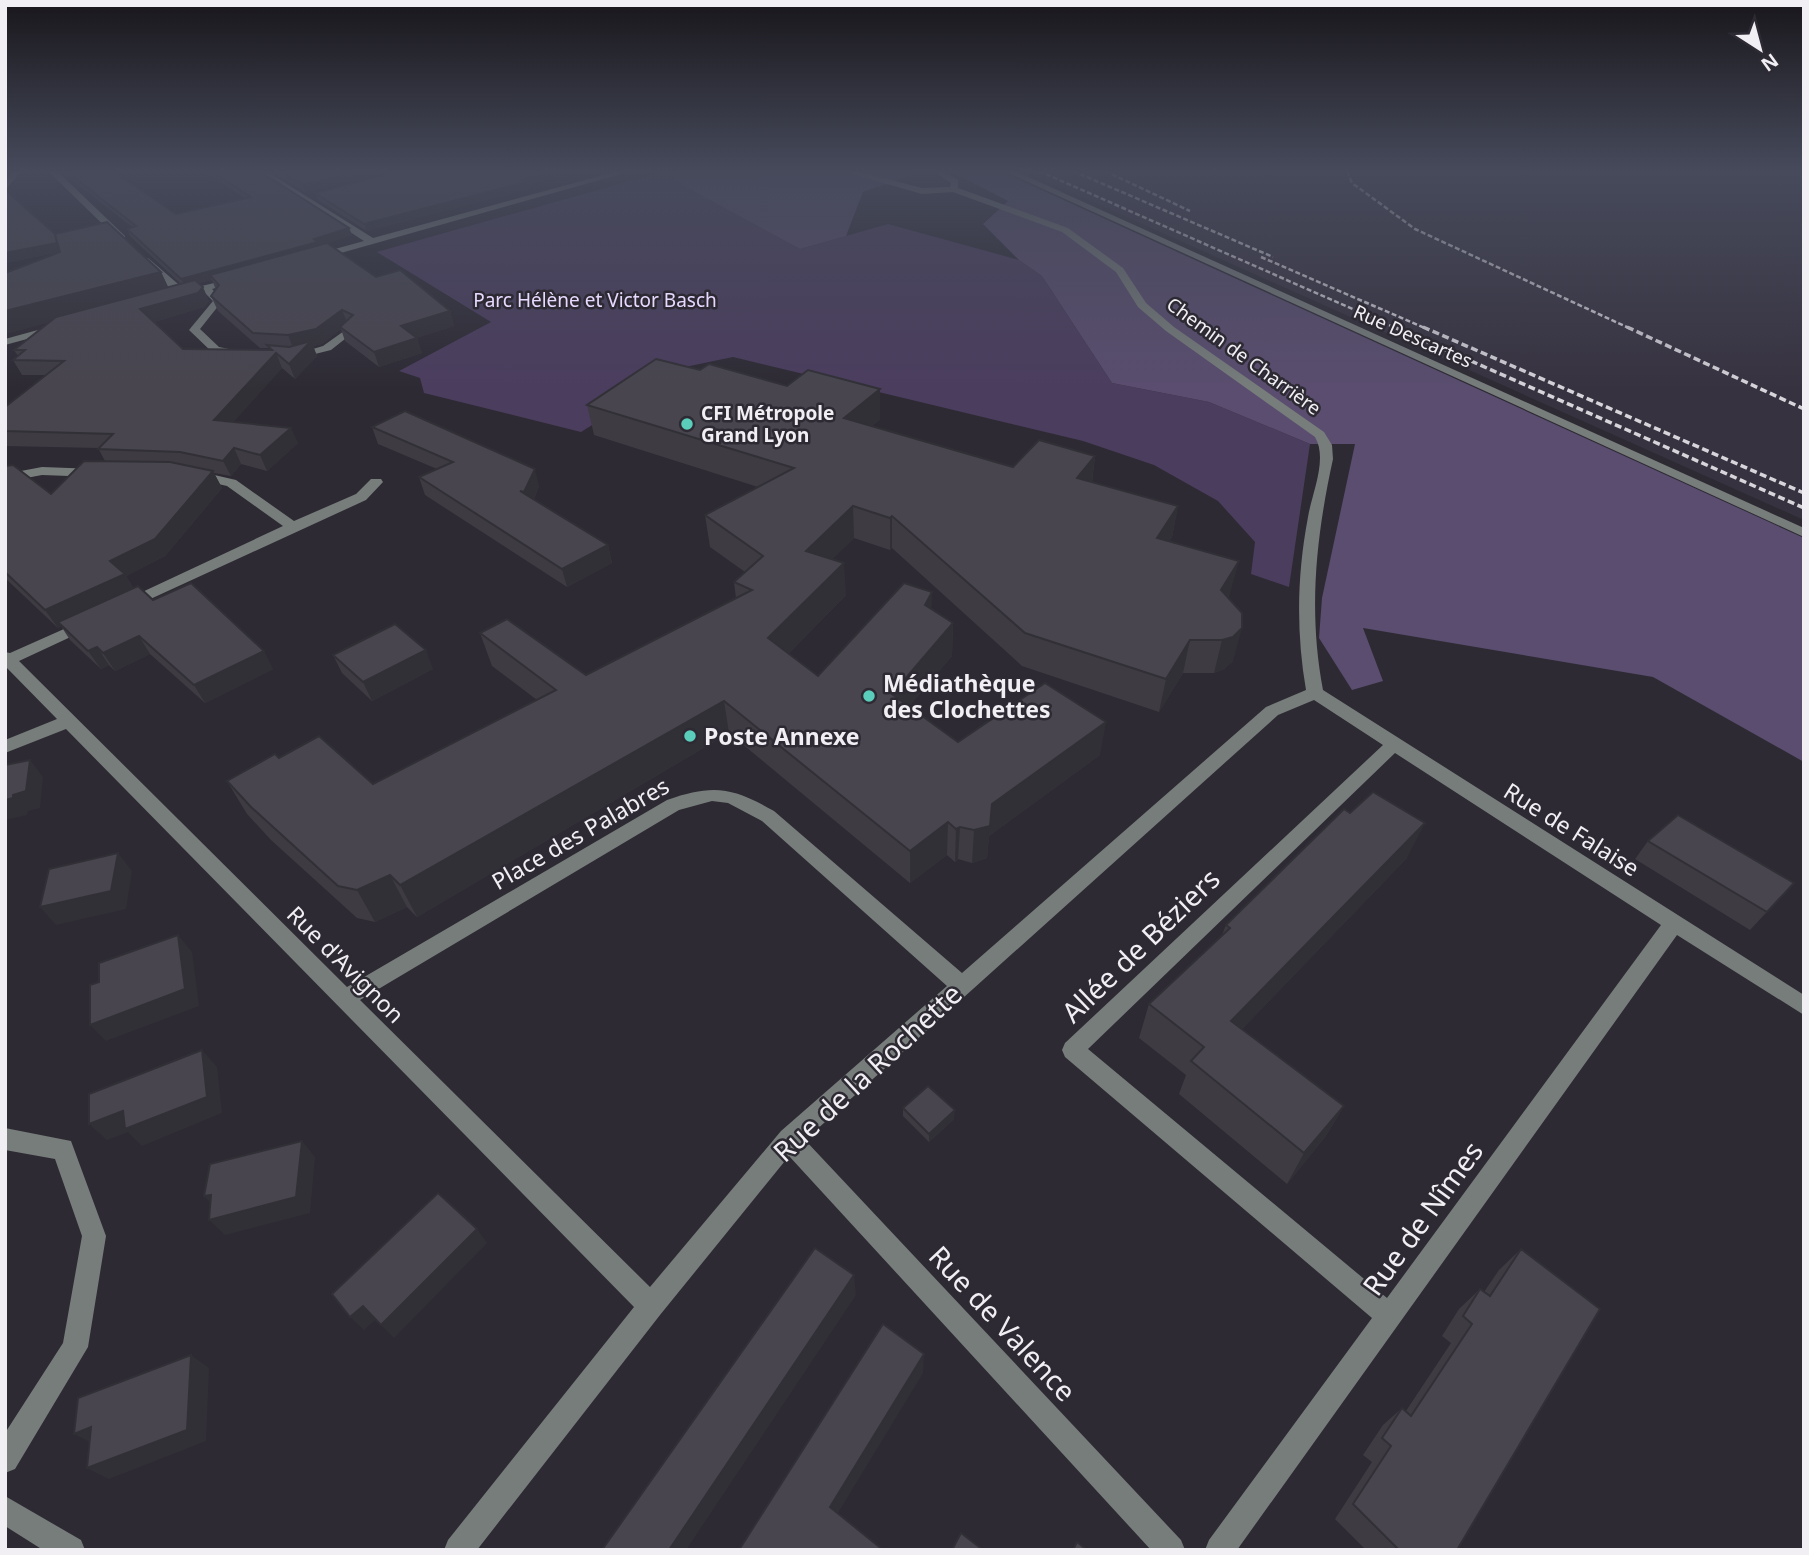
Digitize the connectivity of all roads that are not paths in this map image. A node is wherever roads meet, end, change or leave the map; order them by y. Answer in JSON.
{"nodes":[{"id":1,"x":129,"y":244,"type":"edge"},
{"id":2,"x":367,"y":244,"type":"edge"},
{"id":3,"x":1084,"y":244,"type":"edge"},
{"id":4,"x":1168,"y":244,"type":"edge"},
{"id":5,"x":308,"y":260,"type":"edge"},
{"id":6,"x":243,"y":277,"type":"edge"},
{"id":7,"x":204,"y":287,"type":"junction"},
{"id":8,"x":182,"y":293,"type":"junction"},
{"id":9,"x":169,"y":297,"type":"edge"},
{"id":10,"x":61,"y":327,"type":"edge"},
{"id":11,"x":351,"y":329,"type":"edge"},
{"id":12,"x":5,"y":342,"type":"edge"},
{"id":13,"x":254,"y":355,"type":"edge"},
{"id":14,"x":281,"y":355,"type":"edge"},
{"id":15,"x":109,"y":473,"type":"edge"},
{"id":16,"x":176,"y":475,"type":"edge"},
{"id":17,"x":5,"y":478,"type":"edge"},
{"id":18,"x":376,"y":482,"type":"dead end"},
{"id":19,"x":293,"y":527,"type":"junction"},
{"id":20,"x":1804,"y":533,"type":"edge"},
{"id":21,"x":120,"y":608,"type":"edge"},
{"id":22,"x":95,"y":620,"type":"edge"},
{"id":23,"x":7,"y":659,"type":"edge"},
{"id":24,"x":1315,"y":693,"type":"junction"},
{"id":25,"x":69,"y":721,"type":"junction"},
{"id":26,"x":1394,"y":744,"type":"junction"},
{"id":27,"x":5,"y":747,"type":"edge"},
{"id":28,"x":1674,"y":923,"type":"junction"},
{"id":29,"x":961,"y":985,"type":"junction"},
{"id":30,"x":346,"y":998,"type":"junction"},
{"id":31,"x":1804,"y":1006,"type":"edge"},
{"id":32,"x":5,"y":1139,"type":"edge"},
{"id":33,"x":789,"y":1139,"type":"junction"},
{"id":34,"x":650,"y":1306,"type":"junction"},
{"id":35,"x":1388,"y":1315,"type":"junction"},
{"id":36,"x":5,"y":1460,"type":"edge"},
{"id":37,"x":5,"y":1510,"type":"edge"},
{"id":38,"x":71,"y":1550,"type":"edge"},
{"id":39,"x":458,"y":1550,"type":"edge"},
{"id":40,"x":1171,"y":1550,"type":"edge"},
{"id":41,"x":1219,"y":1550,"type":"edge"}],
"edges":[{"from":1,"to":8,"type":"street"},
{"from":2,"to":5,"type":"street"},
{"from":3,"to":24,"type":"street","name":"Chemin de Charrière"},
{"from":4,"to":20,"type":"street","name":"Rue Descartes"},
{"from":6,"to":7,"type":"street"},
{"from":7,"to":8,"type":"street"},
{"from":7,"to":13,"type":"street"},
{"from":8,"to":9,"type":"street"},
{"from":10,"to":12,"type":"street"},
{"from":11,"to":14,"type":"street"},
{"from":15,"to":17,"type":"street"},
{"from":16,"to":19,"type":"street"},
{"from":18,"to":19,"type":"street"},
{"from":19,"to":21,"type":"street"},
{"from":22,"to":23,"type":"street"},
{"from":23,"to":25,"type":"street","name":"Rue d'Avignon"},
{"from":24,"to":26,"type":"street","name":"Rue de Falaise"},
{"from":24,"to":29,"type":"street","name":"Rue de la Rochette"},
{"from":25,"to":27,"type":"street"},
{"from":25,"to":30,"type":"street","name":"Rue d'Avignon"},
{"from":26,"to":28,"type":"street","name":"Rue de Falaise"},
{"from":26,"to":35,"type":"street","name":"Allée de Béziers"},
{"from":28,"to":31,"type":"street","name":"Rue de Falaise"},
{"from":28,"to":35,"type":"street","name":"Rue de Nîmes"},
{"from":29,"to":30,"type":"street","name":"Place des Palabres"},
{"from":29,"to":33,"type":"street","name":"Rue de la Rochette"},
{"from":30,"to":34,"type":"street","name":"Rue d'Avignon"},
{"from":32,"to":36,"type":"street"},
{"from":33,"to":34,"type":"street","name":"Rue de la Rochette"},
{"from":33,"to":40,"type":"street","name":"Rue de Valence"},
{"from":34,"to":39,"type":"street","name":"Rue de la Rochette"},
{"from":35,"to":41,"type":"street","name":"Rue de Nîmes"},
{"from":37,"to":38,"type":"street"}]}
